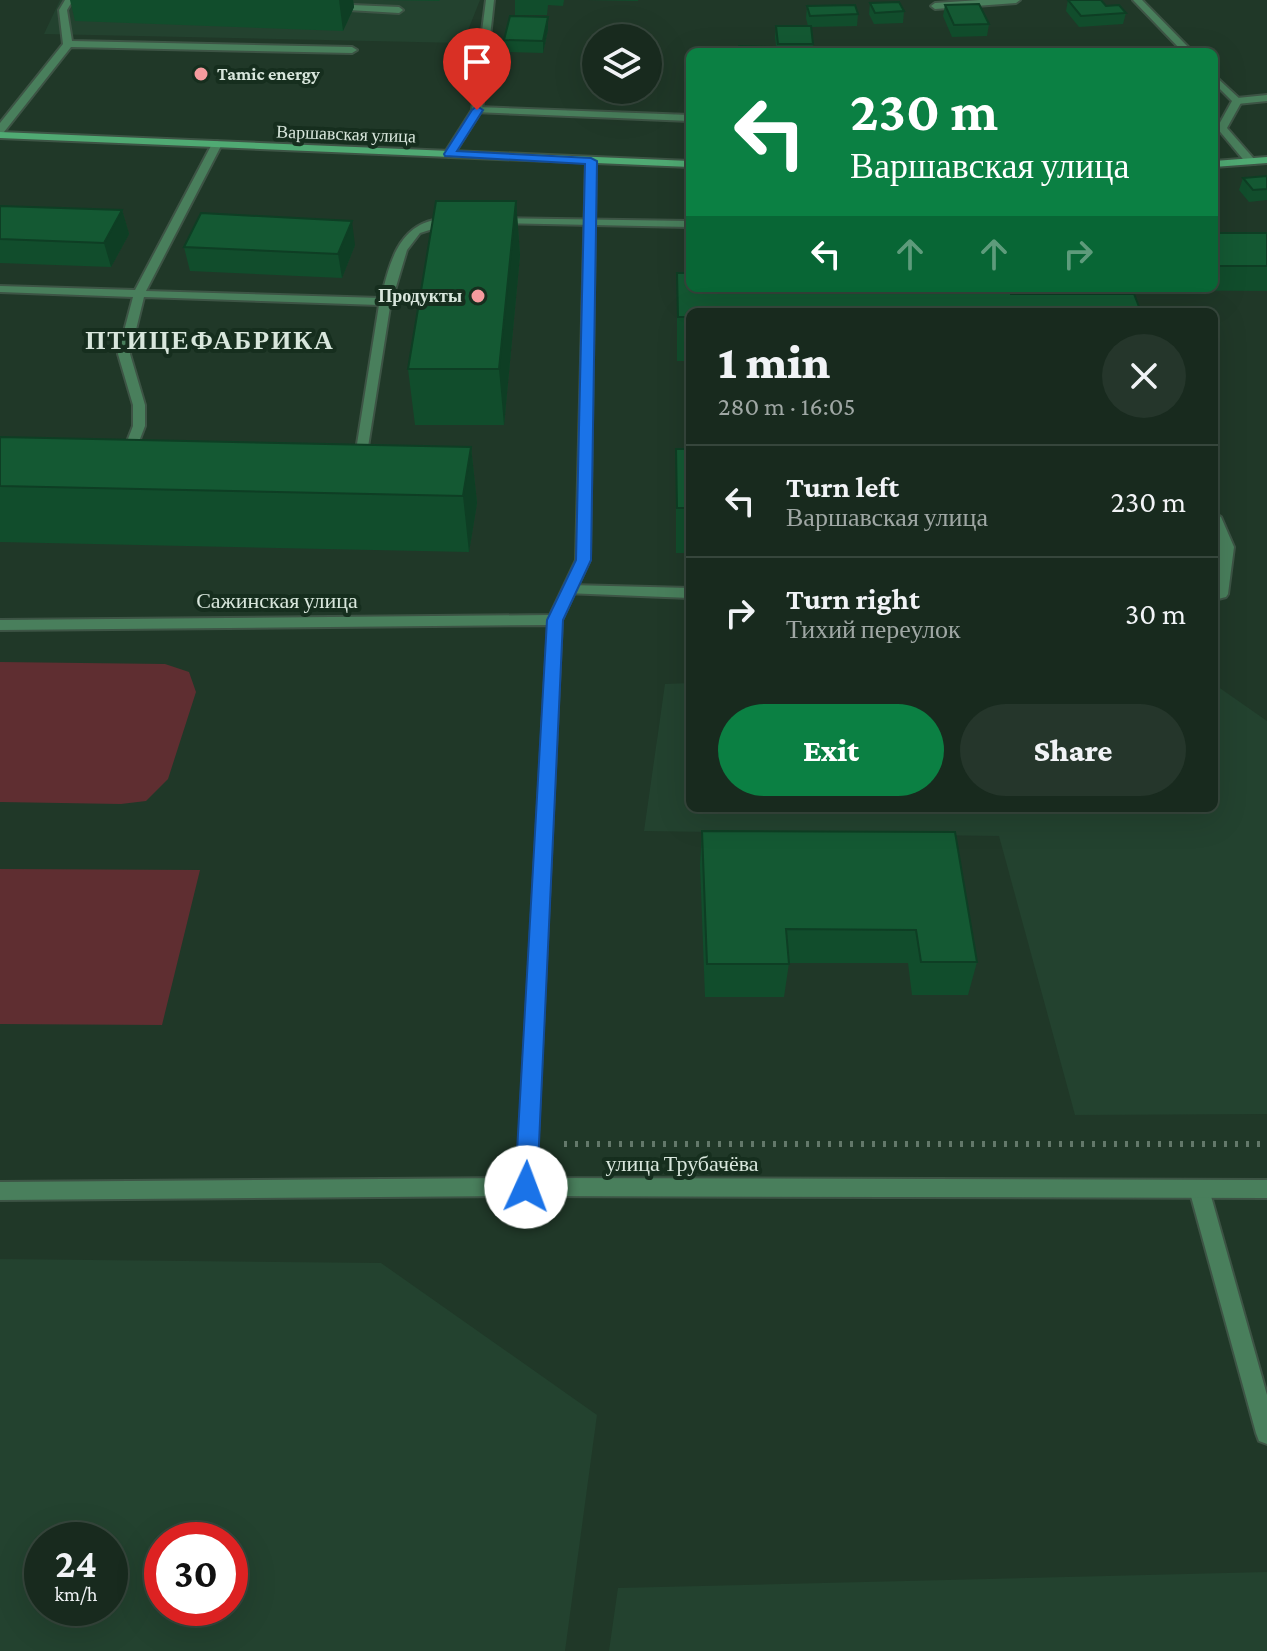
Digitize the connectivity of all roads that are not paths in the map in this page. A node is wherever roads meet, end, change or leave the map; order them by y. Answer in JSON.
{"nodes":[{"id":1,"x":69,"y":0,"type":"edge"},
{"id":2,"x":490,"y":0,"type":"edge"},
{"id":3,"x":1016,"y":0,"type":"edge"},
{"id":4,"x":1137,"y":0,"type":"edge"},
{"id":5,"x":323,"y":6,"type":"dead end"},
{"id":6,"x":935,"y":6,"type":"dead end"},
{"id":7,"x":399,"y":10,"type":"dead end"},
{"id":8,"x":68,"y":44,"type":"junction"},
{"id":9,"x":1184,"y":48,"type":"edge"},
{"id":10,"x":352,"y":50,"type":"dead end"},
{"id":11,"x":1218,"y":82,"type":"edge"},
{"id":12,"x":1267,"y":98,"type":"edge"},
{"id":13,"x":1237,"y":101,"type":"junction"},
{"id":14,"x":477,"y":110,"type":"junction"},
{"id":15,"x":686,"y":118,"type":"edge"},
{"id":16,"x":1218,"y":127,"type":"edge"},
{"id":17,"x":0,"y":133,"type":"edge"},
{"id":18,"x":217,"y":144,"type":"junction"},
{"id":19,"x":449,"y":154,"type":"junction"},
{"id":20,"x":1267,"y":160,"type":"edge"},
{"id":21,"x":591,"y":161,"type":"junction"},
{"id":22,"x":1251,"y":162,"type":"junction"},
{"id":23,"x":686,"y":164,"type":"edge"},
{"id":24,"x":1218,"y":164,"type":"edge"},
{"id":25,"x":468,"y":221,"type":"edge"},
{"id":26,"x":483,"y":221,"type":"edge"},
{"id":27,"x":592,"y":221,"type":"junction"},
{"id":28,"x":686,"y":224,"type":"edge"},
{"id":29,"x":0,"y":289,"type":"edge"},
{"id":30,"x":1074,"y":292,"type":"edge"},
{"id":31,"x":139,"y":294,"type":"junction"},
{"id":32,"x":386,"y":302,"type":"junction"},
{"id":33,"x":1087,"y":308,"type":"edge"},
{"id":34,"x":121,"y":474,"type":"edge"},
{"id":35,"x":372,"y":477,"type":"edge"},
{"id":36,"x":1218,"y":526,"type":"edge"},
{"id":37,"x":570,"y":590,"type":"junction"},
{"id":38,"x":686,"y":593,"type":"edge"},
{"id":39,"x":1218,"y":594,"type":"edge"},
{"id":40,"x":555,"y":620,"type":"junction"},
{"id":41,"x":0,"y":625,"type":"edge"},
{"id":42,"x":526,"y":1187,"type":"junction"},
{"id":43,"x":1199,"y":1189,"type":"junction"},
{"id":44,"x":1267,"y":1189,"type":"edge"},
{"id":45,"x":0,"y":1191,"type":"edge"},
{"id":46,"x":1267,"y":1433,"type":"edge"}],
"edges":[{"from":1,"to":8,"type":"street"},
{"from":2,"to":14,"type":"street"},
{"from":3,"to":6,"type":"street"},
{"from":4,"to":9,"type":"street"},
{"from":5,"to":7,"type":"street"},
{"from":8,"to":10,"type":"street"},
{"from":8,"to":17,"type":"street"},
{"from":11,"to":13,"type":"street"},
{"from":12,"to":13,"type":"street"},
{"from":13,"to":16,"type":"street"},
{"from":14,"to":15,"type":"street"},
{"from":14,"to":19,"type":"street"},
{"from":16,"to":22,"type":"street"},
{"from":17,"to":18,"type":"main road","name":"Варшавская улица"},
{"from":18,"to":19,"type":"main road","name":"Варшавская улица"},
{"from":18,"to":31,"type":"street"},
{"from":19,"to":21,"type":"main road","name":"Варшавская улица"},
{"from":20,"to":22,"type":"main road"},
{"from":21,"to":23,"type":"main road","name":"Варшавская улица"},
{"from":21,"to":27,"type":"street"},
{"from":22,"to":24,"type":"main road"},
{"from":25,"to":32,"type":"street"},
{"from":26,"to":27,"type":"street"},
{"from":27,"to":28,"type":"street"},
{"from":27,"to":37,"type":"street"},
{"from":29,"to":31,"type":"street"},
{"from":30,"to":33,"type":"street"},
{"from":31,"to":32,"type":"street"},
{"from":31,"to":34,"type":"street"},
{"from":32,"to":35,"type":"street"},
{"from":36,"to":39,"type":"street"},
{"from":37,"to":38,"type":"street"},
{"from":37,"to":40,"type":"street"},
{"from":40,"to":41,"type":"street","name":"Сажинская улица"},
{"from":40,"to":42,"type":"street"},
{"from":42,"to":43,"type":"street","name":"улица Трубачёва"},
{"from":42,"to":45,"type":"street","name":"улица Трубачёва"},
{"from":43,"to":44,"type":"street","name":"улица Трубачёва"},
{"from":43,"to":46,"type":"street"}]}
